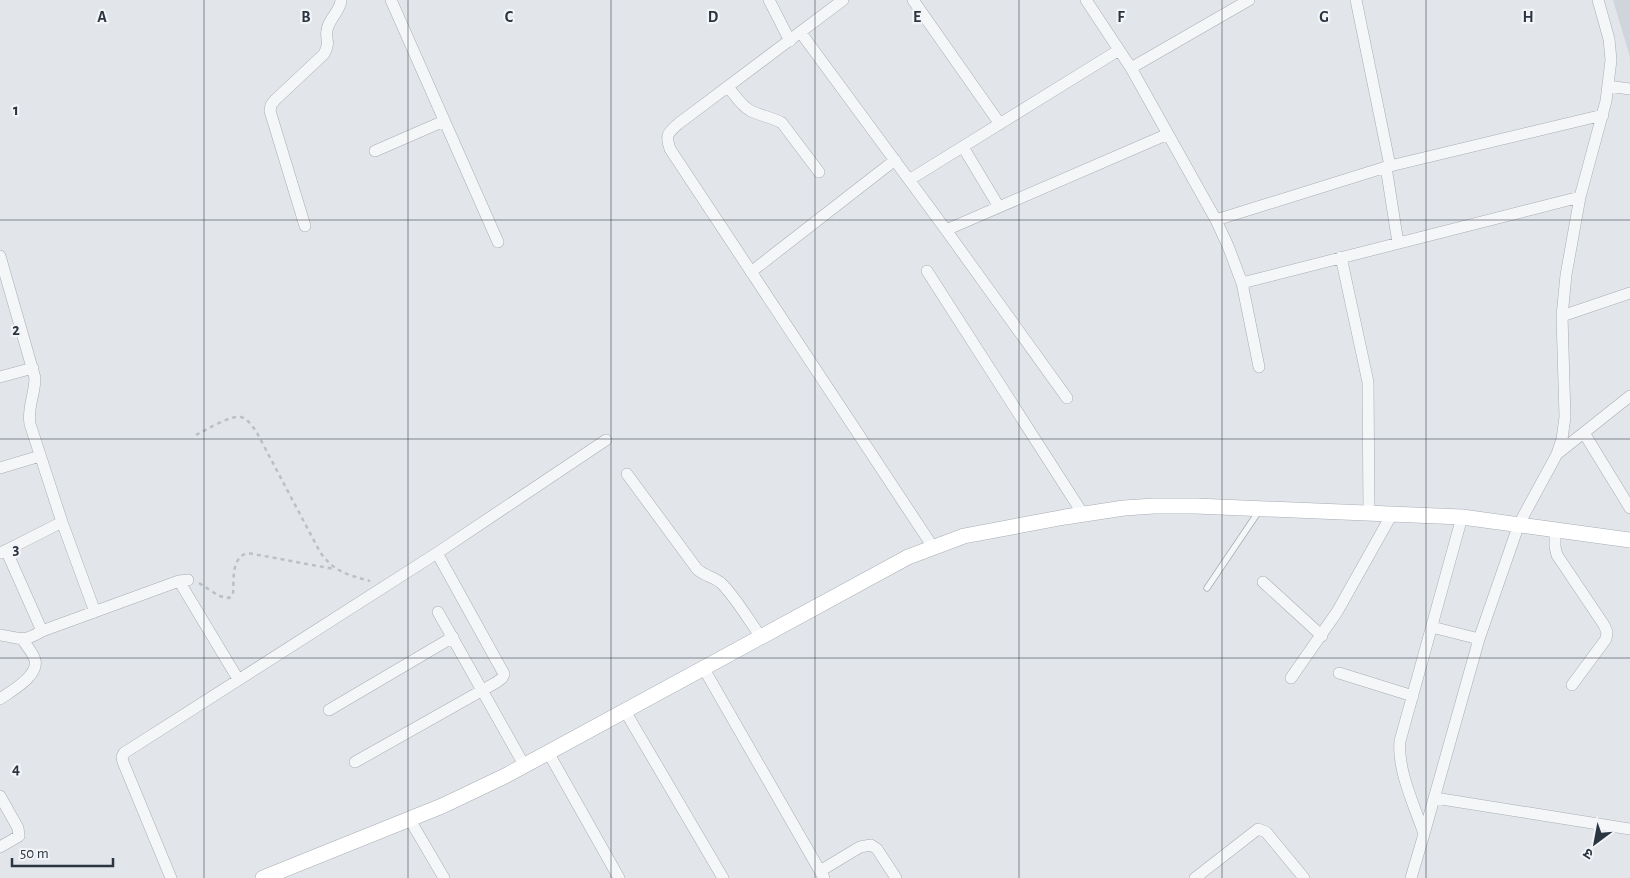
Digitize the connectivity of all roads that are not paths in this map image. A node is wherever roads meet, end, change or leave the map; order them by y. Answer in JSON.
{"nodes":[{"id":1,"x":341,"y":0,"type":"edge"},
{"id":2,"x":391,"y":0,"type":"edge"},
{"id":3,"x":769,"y":0,"type":"edge"},
{"id":4,"x":844,"y":0,"type":"edge"},
{"id":5,"x":914,"y":0,"type":"edge"},
{"id":6,"x":1086,"y":0,"type":"edge"},
{"id":7,"x":1249,"y":0,"type":"edge"},
{"id":8,"x":1356,"y":0,"type":"edge"},
{"id":9,"x":1598,"y":0,"type":"edge"},
{"id":10,"x":1237,"y":4,"type":"edge"},
{"id":11,"x":801,"y":33,"type":"junction"},
{"id":12,"x":790,"y":41,"type":"junction"},
{"id":13,"x":1119,"y":50,"type":"junction"},
{"id":14,"x":1131,"y":68,"type":"junction"},
{"id":15,"x":1608,"y":86,"type":"junction"},
{"id":16,"x":728,"y":87,"type":"junction"},
{"id":17,"x":1630,"y":89,"type":"edge"},
{"id":18,"x":1603,"y":115,"type":"junction"},
{"id":19,"x":444,"y":121,"type":"junction"},
{"id":20,"x":1000,"y":124,"type":"junction"},
{"id":21,"x":1168,"y":134,"type":"junction"},
{"id":22,"x":963,"y":146,"type":"junction"},
{"id":23,"x":375,"y":151,"type":"dead end"},
{"id":24,"x":895,"y":160,"type":"junction"},
{"id":25,"x":1388,"y":167,"type":"junction"},
{"id":26,"x":819,"y":172,"type":"dead end"},
{"id":27,"x":909,"y":180,"type":"junction"},
{"id":28,"x":1580,"y":197,"type":"junction"},
{"id":29,"x":999,"y":207,"type":"junction"},
{"id":30,"x":1216,"y":220,"type":"junction"},
{"id":31,"x":305,"y":226,"type":"dead end"},
{"id":32,"x":946,"y":230,"type":"junction"},
{"id":33,"x":498,"y":242,"type":"dead end"},
{"id":34,"x":1398,"y":243,"type":"junction"},
{"id":35,"x":0,"y":256,"type":"edge"},
{"id":36,"x":1341,"y":257,"type":"junction"},
{"id":37,"x":928,"y":271,"type":"dead end"},
{"id":38,"x":751,"y":272,"type":"junction"},
{"id":39,"x":1242,"y":283,"type":"junction"},
{"id":40,"x":1630,"y":293,"type":"edge"},
{"id":41,"x":1562,"y":316,"type":"junction"},
{"id":42,"x":1259,"y":367,"type":"dead end"},
{"id":43,"x":32,"y":368,"type":"junction"},
{"id":44,"x":0,"y":377,"type":"edge"},
{"id":45,"x":1630,"y":396,"type":"edge"},
{"id":46,"x":1067,"y":398,"type":"dead end"},
{"id":47,"x":1584,"y":433,"type":"junction"},
{"id":48,"x":606,"y":440,"type":"dead end"},
{"id":49,"x":1557,"y":454,"type":"junction"},
{"id":50,"x":40,"y":456,"type":"junction"},
{"id":51,"x":0,"y":468,"type":"edge"},
{"id":52,"x":627,"y":474,"type":"dead end"},
{"id":53,"x":1630,"y":508,"type":"edge"},
{"id":54,"x":1260,"y":509,"type":"junction"},
{"id":55,"x":1083,"y":514,"type":"junction"},
{"id":56,"x":1368,"y":514,"type":"junction"},
{"id":57,"x":1392,"y":514,"type":"junction"},
{"id":58,"x":1462,"y":518,"type":"junction"},
{"id":59,"x":62,"y":522,"type":"junction"},
{"id":60,"x":1518,"y":524,"type":"junction"},
{"id":61,"x":1555,"y":530,"type":"junction"},
{"id":62,"x":1630,"y":540,"type":"edge"},
{"id":63,"x":933,"y":547,"type":"junction"},
{"id":64,"x":3,"y":552,"type":"edge"},
{"id":65,"x":437,"y":553,"type":"junction"},
{"id":66,"x":1263,"y":582,"type":"dead end"},
{"id":67,"x":1207,"y":588,"type":"dead end"},
{"id":68,"x":95,"y":612,"type":"junction"},
{"id":69,"x":438,"y":612,"type":"dead end"},
{"id":70,"x":1432,"y":626,"type":"junction"},
{"id":71,"x":42,"y":631,"type":"junction"},
{"id":72,"x":0,"y":635,"type":"edge"},
{"id":73,"x":1322,"y":636,"type":"junction"},
{"id":74,"x":453,"y":637,"type":"junction"},
{"id":75,"x":761,"y":637,"type":"junction"},
{"id":76,"x":22,"y":639,"type":"junction"},
{"id":77,"x":1479,"y":639,"type":"junction"},
{"id":78,"x":704,"y":668,"type":"junction"},
{"id":79,"x":1339,"y":673,"type":"dead end"},
{"id":80,"x":1291,"y":678,"type":"dead end"},
{"id":81,"x":238,"y":680,"type":"junction"},
{"id":82,"x":1572,"y":685,"type":"dead end"},
{"id":83,"x":482,"y":690,"type":"junction"},
{"id":84,"x":1413,"y":696,"type":"junction"},
{"id":85,"x":0,"y":699,"type":"edge"},
{"id":86,"x":329,"y":710,"type":"dead end"},
{"id":87,"x":625,"y":711,"type":"junction"},
{"id":88,"x":548,"y":752,"type":"junction"},
{"id":89,"x":355,"y":762,"type":"dead end"},
{"id":90,"x":524,"y":766,"type":"junction"},
{"id":91,"x":0,"y":796,"type":"edge"},
{"id":92,"x":1435,"y":798,"type":"junction"},
{"id":93,"x":410,"y":820,"type":"junction"},
{"id":94,"x":1630,"y":829,"type":"edge"},
{"id":95,"x":1424,"y":834,"type":"junction"},
{"id":96,"x":0,"y":847,"type":"edge"},
{"id":97,"x":822,"y":874,"type":"edge"},
{"id":98,"x":172,"y":878,"type":"edge"},
{"id":99,"x":263,"y":878,"type":"edge"},
{"id":100,"x":444,"y":878,"type":"edge"},
{"id":101,"x":619,"y":878,"type":"edge"},
{"id":102,"x":723,"y":878,"type":"edge"},
{"id":103,"x":896,"y":878,"type":"edge"},
{"id":104,"x":1195,"y":878,"type":"edge"},
{"id":105,"x":1304,"y":878,"type":"edge"},
{"id":106,"x":1411,"y":878,"type":"edge"}],
"edges":[{"from":1,"to":31,"type":"street"},
{"from":2,"to":19,"type":"street"},
{"from":3,"to":12,"type":"street"},
{"from":4,"to":11,"type":"street"},
{"from":5,"to":20,"type":"street"},
{"from":6,"to":13,"type":"street"},
{"from":7,"to":10,"type":"street"},
{"from":8,"to":25,"type":"street"},
{"from":9,"to":15,"type":"street"},
{"from":10,"to":14,"type":"street"},
{"from":11,"to":12,"type":"street"},
{"from":11,"to":24,"type":"street"},
{"from":12,"to":16,"type":"street"},
{"from":13,"to":14,"type":"street"},
{"from":13,"to":20,"type":"street"},
{"from":14,"to":21,"type":"street"},
{"from":15,"to":17,"type":"street"},
{"from":15,"to":18,"type":"street"},
{"from":16,"to":26,"type":"street"},
{"from":16,"to":38,"type":"street"},
{"from":18,"to":25,"type":"street"},
{"from":18,"to":28,"type":"street"},
{"from":19,"to":23,"type":"street"},
{"from":19,"to":33,"type":"street"},
{"from":20,"to":22,"type":"street"},
{"from":21,"to":29,"type":"street"},
{"from":21,"to":30,"type":"street"},
{"from":22,"to":27,"type":"street"},
{"from":22,"to":29,"type":"street"},
{"from":24,"to":27,"type":"street"},
{"from":24,"to":38,"type":"street"},
{"from":25,"to":30,"type":"street"},
{"from":25,"to":34,"type":"street"},
{"from":27,"to":32,"type":"street"},
{"from":28,"to":34,"type":"street"},
{"from":28,"to":41,"type":"street"},
{"from":29,"to":32,"type":"street"},
{"from":30,"to":39,"type":"street"},
{"from":32,"to":46,"type":"street"},
{"from":34,"to":36,"type":"street"},
{"from":35,"to":43,"type":"street"},
{"from":36,"to":39,"type":"street"},
{"from":36,"to":56,"type":"street"},
{"from":37,"to":55,"type":"street"},
{"from":38,"to":63,"type":"street"},
{"from":39,"to":42,"type":"street"},
{"from":40,"to":41,"type":"street"},
{"from":41,"to":49,"type":"street"},
{"from":43,"to":44,"type":"street"},
{"from":43,"to":50,"type":"street"},
{"from":45,"to":47,"type":"street"},
{"from":47,"to":49,"type":"street"},
{"from":47,"to":53,"type":"street"},
{"from":48,"to":65,"type":"street"},
{"from":49,"to":60,"type":"street"},
{"from":50,"to":51,"type":"street"},
{"from":50,"to":59,"type":"street"},
{"from":52,"to":75,"type":"street"},
{"from":54,"to":55,"type":"street"},
{"from":54,"to":56,"type":"street"},
{"from":54,"to":67,"type":"lane"},
{"from":55,"to":63,"type":"street"},
{"from":56,"to":57,"type":"street"},
{"from":57,"to":58,"type":"street"},
{"from":57,"to":73,"type":"street"},
{"from":58,"to":60,"type":"street"},
{"from":58,"to":70,"type":"street"},
{"from":59,"to":64,"type":"street"},
{"from":59,"to":68,"type":"street"},
{"from":60,"to":61,"type":"street"},
{"from":60,"to":77,"type":"street"},
{"from":61,"to":62,"type":"street"},
{"from":61,"to":82,"type":"street"},
{"from":63,"to":75,"type":"street"},
{"from":64,"to":71,"type":"street"},
{"from":65,"to":81,"type":"street"},
{"from":65,"to":83,"type":"street"},
{"from":66,"to":73,"type":"street"},
{"from":68,"to":71,"type":"street"},
{"from":68,"to":81,"type":"street"},
{"from":69,"to":74,"type":"street"},
{"from":70,"to":77,"type":"street"},
{"from":70,"to":84,"type":"street"},
{"from":71,"to":76,"type":"street"},
{"from":72,"to":76,"type":"street"},
{"from":73,"to":80,"type":"street"},
{"from":74,"to":83,"type":"street"},
{"from":74,"to":86,"type":"street"},
{"from":75,"to":78,"type":"street"},
{"from":76,"to":85,"type":"street"},
{"from":77,"to":92,"type":"street"},
{"from":78,"to":87,"type":"street"},
{"from":78,"to":97,"type":"street"},
{"from":79,"to":84,"type":"street"},
{"from":81,"to":98,"type":"street"},
{"from":83,"to":89,"type":"street"},
{"from":83,"to":90,"type":"street"},
{"from":84,"to":95,"type":"street"},
{"from":87,"to":88,"type":"street"},
{"from":87,"to":102,"type":"street"},
{"from":88,"to":90,"type":"street"},
{"from":88,"to":101,"type":"street"},
{"from":90,"to":93,"type":"street"},
{"from":91,"to":96,"type":"street"},
{"from":92,"to":94,"type":"street"},
{"from":92,"to":95,"type":"street"},
{"from":93,"to":99,"type":"street"},
{"from":93,"to":100,"type":"street"},
{"from":95,"to":106,"type":"street"},
{"from":97,"to":103,"type":"street"},
{"from":104,"to":105,"type":"street"}]}
